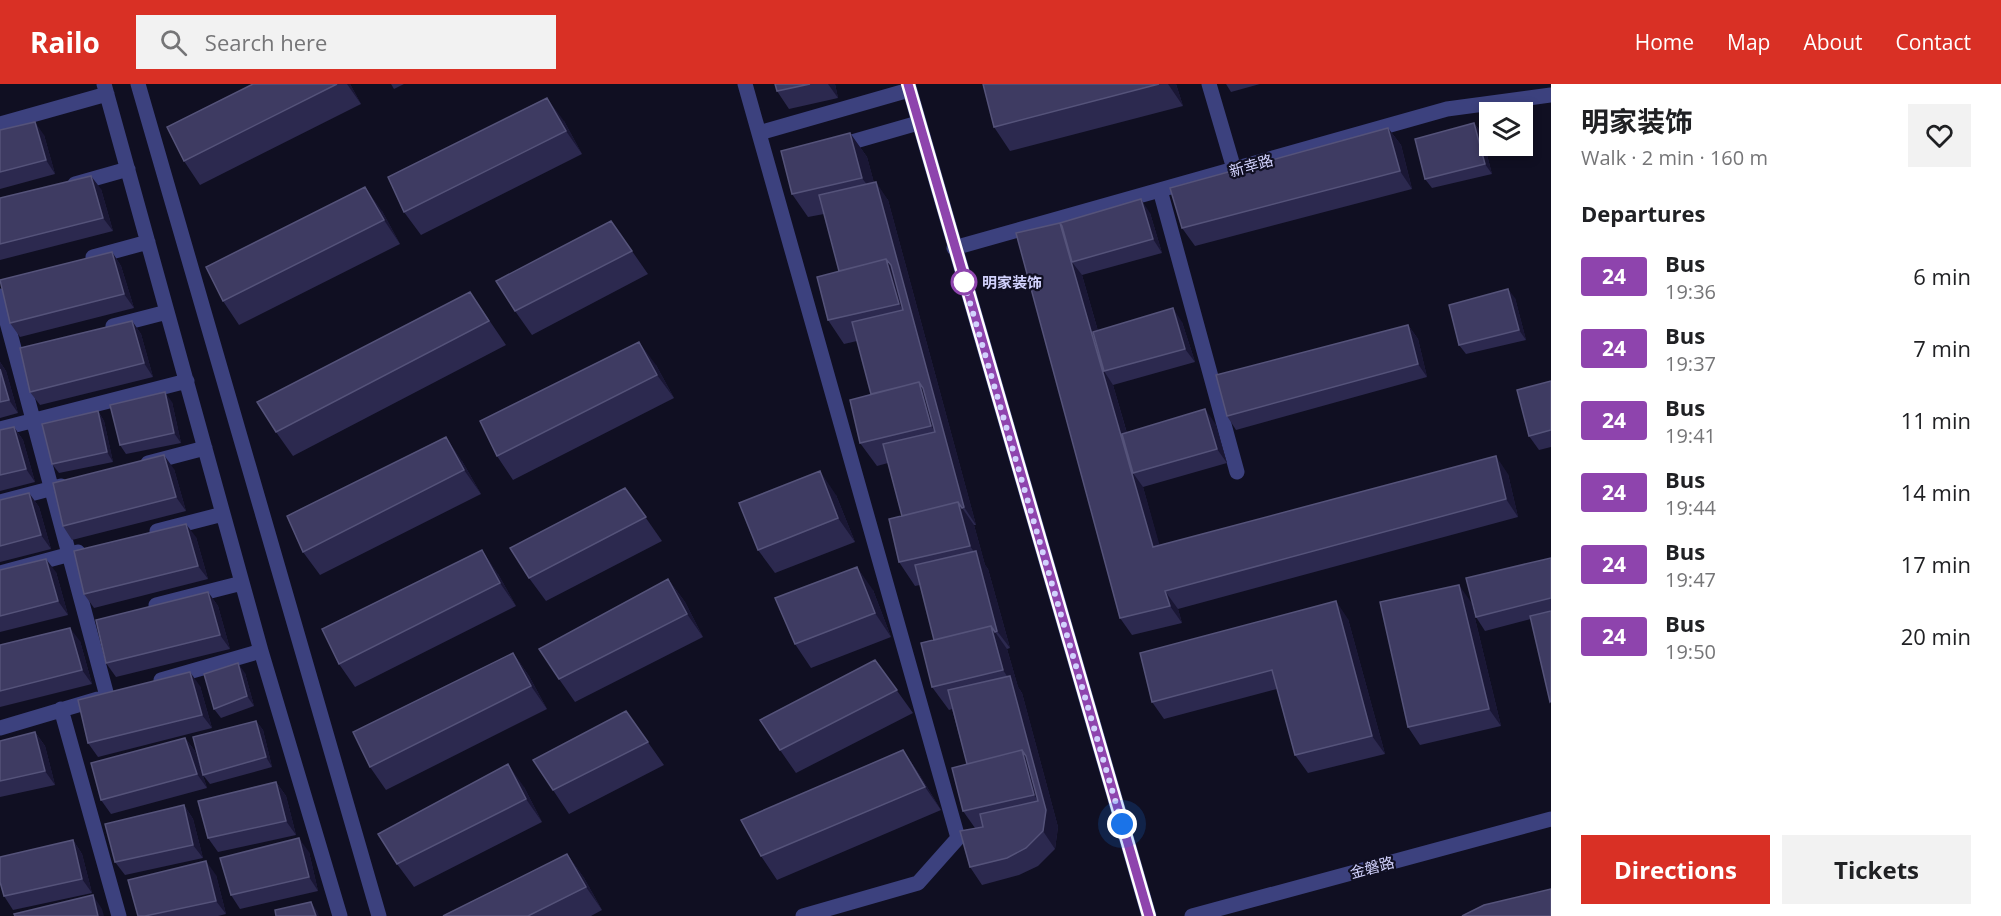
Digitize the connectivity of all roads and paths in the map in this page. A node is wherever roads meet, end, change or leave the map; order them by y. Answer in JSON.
{"nodes":[{"id":1,"x":138,"y":84,"type":"edge"},
{"id":2,"x":745,"y":84,"type":"edge"},
{"id":3,"x":1209,"y":84,"type":"edge"},
{"id":4,"x":909,"y":87,"type":"edge"},
{"id":5,"x":106,"y":89,"type":"edge"},
{"id":6,"x":1551,"y":95,"type":"edge"},
{"id":7,"x":918,"y":123,"type":"junction"},
{"id":8,"x":0,"y":124,"type":"edge"},
{"id":9,"x":759,"y":133,"type":"junction"},
{"id":10,"x":826,"y":150,"type":"edge"},
{"id":11,"x":128,"y":169,"type":"junction"},
{"id":12,"x":1234,"y":169,"type":"junction"},
{"id":13,"x":64,"y":187,"type":"edge"},
{"id":14,"x":1160,"y":190,"type":"junction"},
{"id":15,"x":148,"y":242,"type":"junction"},
{"id":16,"x":954,"y":249,"type":"junction"},
{"id":17,"x":80,"y":261,"type":"edge"},
{"id":18,"x":0,"y":296,"type":"edge"},
{"id":19,"x":167,"y":312,"type":"junction"},
{"id":20,"x":102,"y":329,"type":"edge"},
{"id":21,"x":14,"y":352,"type":"edge"},
{"id":22,"x":187,"y":381,"type":"junction"},
{"id":23,"x":33,"y":420,"type":"junction"},
{"id":24,"x":0,"y":429,"type":"edge"},
{"id":25,"x":205,"y":448,"type":"junction"},
{"id":26,"x":128,"y":468,"type":"edge"},
{"id":27,"x":1237,"y":472,"type":"dead end"},
{"id":28,"x":73,"y":483,"type":"edge"},
{"id":29,"x":51,"y":488,"type":"junction"},
{"id":30,"x":0,"y":502,"type":"edge"},
{"id":31,"x":223,"y":513,"type":"junction"},
{"id":32,"x":146,"y":534,"type":"edge"},
{"id":33,"x":91,"y":549,"type":"edge"},
{"id":34,"x":69,"y":554,"type":"junction"},
{"id":35,"x":0,"y":573,"type":"edge"},
{"id":36,"x":242,"y":583,"type":"junction"},
{"id":37,"x":143,"y":609,"type":"edge"},
{"id":38,"x":261,"y":651,"type":"junction"},
{"id":39,"x":151,"y":683,"type":"edge"},
{"id":40,"x":61,"y":710,"type":"junction"},
{"id":41,"x":0,"y":728,"type":"edge"},
{"id":42,"x":1551,"y":819,"type":"edge"},
{"id":43,"x":119,"y":916,"type":"edge"},
{"id":44,"x":340,"y":916,"type":"edge"},
{"id":45,"x":379,"y":916,"type":"edge"},
{"id":46,"x":804,"y":916,"type":"edge"},
{"id":47,"x":1149,"y":916,"type":"edge"},
{"id":48,"x":1192,"y":916,"type":"edge"}],
"edges":[{"from":1,"to":45,"type":"street"},
{"from":2,"to":9,"type":"street"},
{"from":3,"to":12,"type":"street"},
{"from":4,"to":7,"type":"street"},
{"from":4,"to":9,"type":"street"},
{"from":5,"to":8,"type":"street"},
{"from":5,"to":11,"type":"street"},
{"from":6,"to":12,"type":"street","name":"新幸路"},
{"from":7,"to":10,"type":"street"},
{"from":7,"to":16,"type":"street"},
{"from":9,"to":46,"type":"street"},
{"from":11,"to":13,"type":"street"},
{"from":11,"to":15,"type":"street"},
{"from":12,"to":14,"type":"street","name":"新幸路"},
{"from":14,"to":16,"type":"street","name":"新幸路"},
{"from":14,"to":27,"type":"street"},
{"from":15,"to":17,"type":"street"},
{"from":15,"to":19,"type":"street"},
{"from":16,"to":47,"type":"street"},
{"from":18,"to":21,"type":"street"},
{"from":19,"to":20,"type":"street"},
{"from":19,"to":22,"type":"street"},
{"from":21,"to":23,"type":"street"},
{"from":22,"to":23,"type":"street"},
{"from":22,"to":25,"type":"street"},
{"from":23,"to":24,"type":"street"},
{"from":23,"to":29,"type":"street"},
{"from":25,"to":26,"type":"street"},
{"from":25,"to":31,"type":"street"},
{"from":28,"to":29,"type":"street"},
{"from":29,"to":30,"type":"street"},
{"from":29,"to":34,"type":"street"},
{"from":31,"to":32,"type":"street"},
{"from":31,"to":36,"type":"street"},
{"from":33,"to":34,"type":"street"},
{"from":34,"to":35,"type":"street"},
{"from":34,"to":40,"type":"street"},
{"from":36,"to":37,"type":"street"},
{"from":36,"to":38,"type":"street"},
{"from":38,"to":39,"type":"street"},
{"from":38,"to":44,"type":"street"},
{"from":40,"to":41,"type":"street"},
{"from":40,"to":43,"type":"street"},
{"from":42,"to":48,"type":"street","name":"金磐路"}]}
